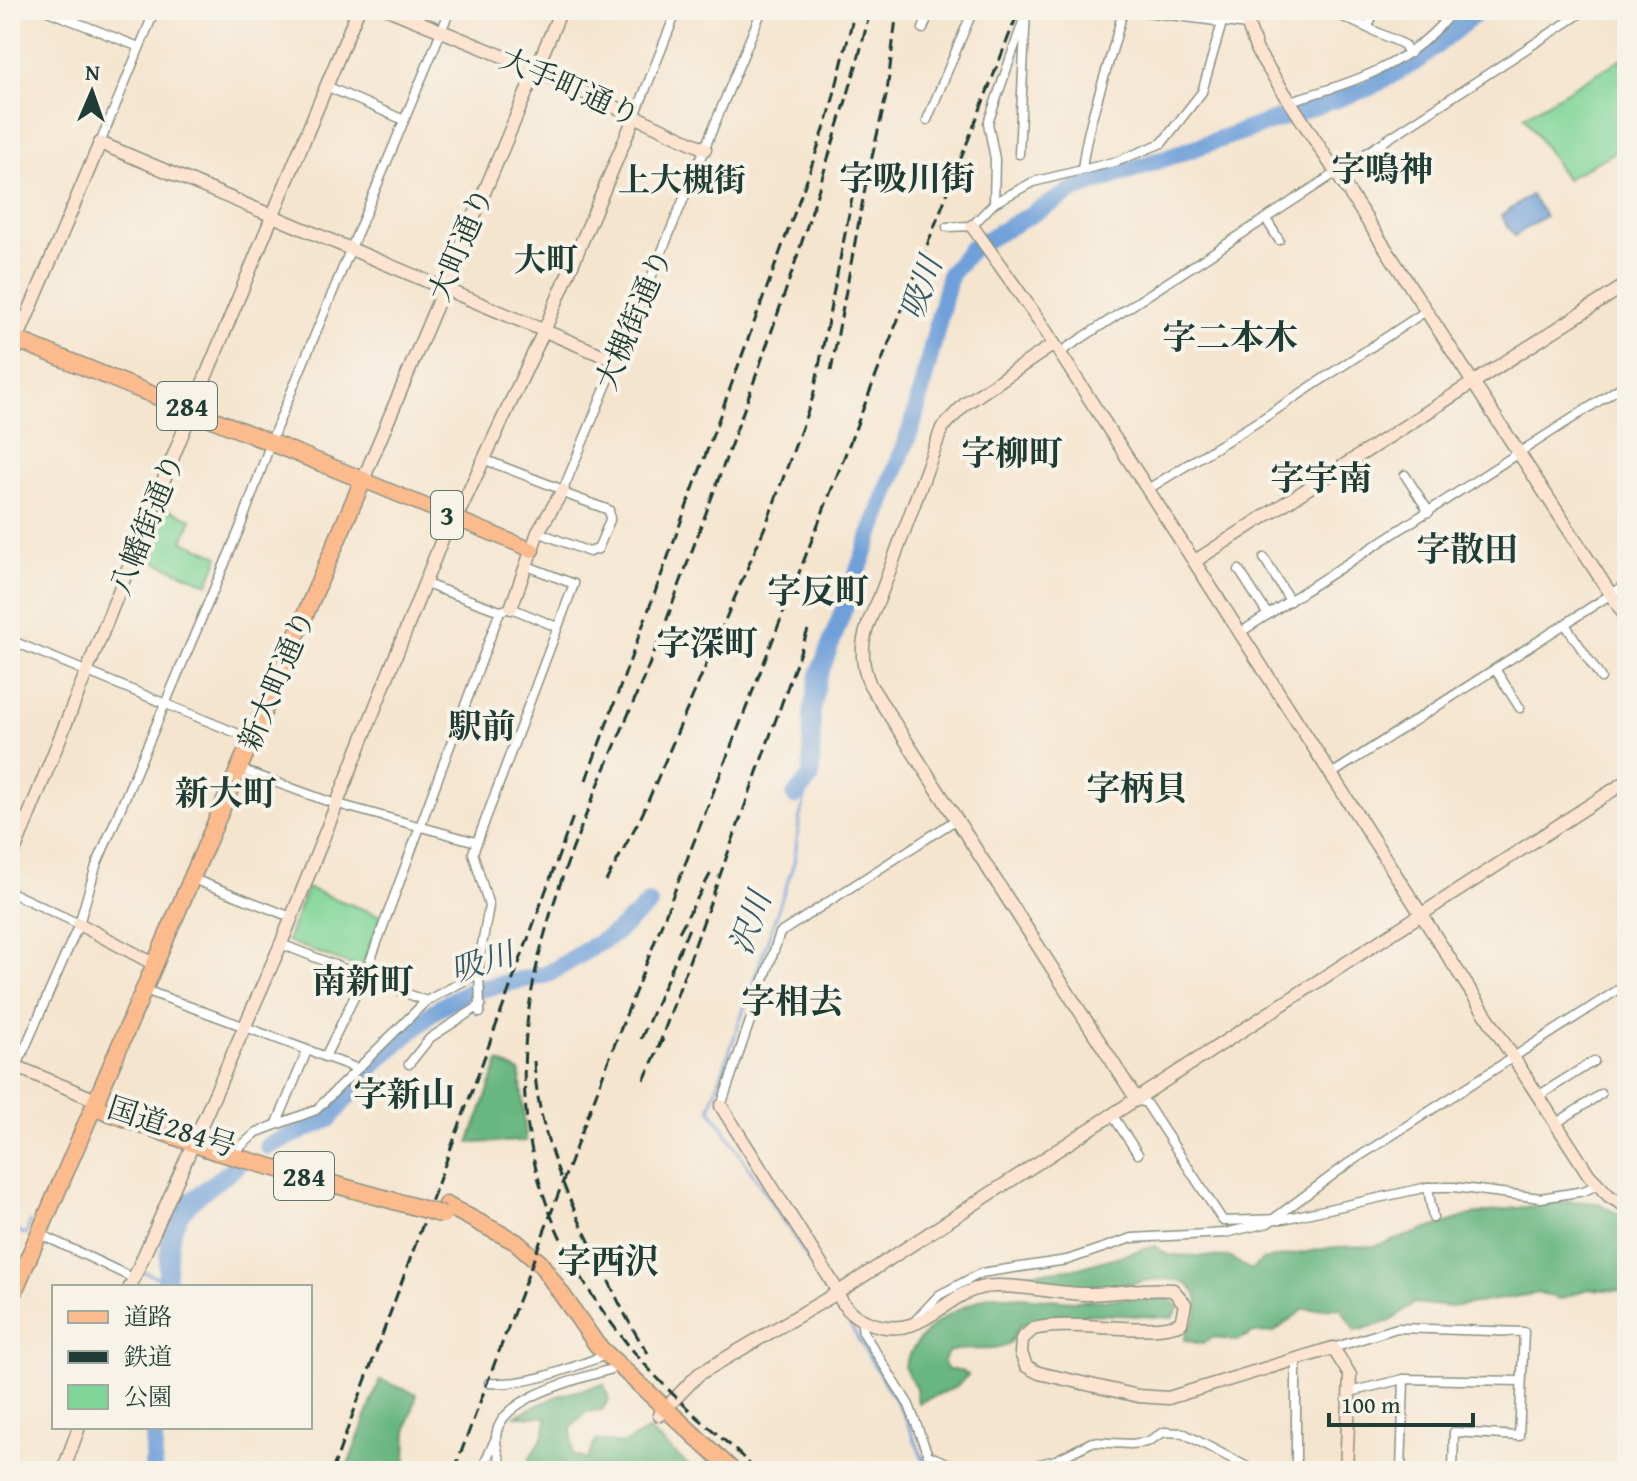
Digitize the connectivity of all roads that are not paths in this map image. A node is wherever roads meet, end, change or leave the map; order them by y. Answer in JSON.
{"nodes":[{"id":1,"x":45,"y":10,"type":"edge"},
{"id":2,"x":155,"y":10,"type":"edge"},
{"id":3,"x":358,"y":10,"type":"edge"},
{"id":4,"x":390,"y":10,"type":"edge"},
{"id":5,"x":450,"y":10,"type":"edge"},
{"id":6,"x":561,"y":10,"type":"edge"},
{"id":7,"x":677,"y":10,"type":"edge"},
{"id":8,"x":762,"y":10,"type":"edge"},
{"id":9,"x":930,"y":10,"type":"edge"},
{"id":10,"x":973,"y":10,"type":"edge"},
{"id":11,"x":1123,"y":10,"type":"edge"},
{"id":12,"x":1130,"y":10,"type":"edge"},
{"id":13,"x":1227,"y":10,"type":"edge"},
{"id":14,"x":1253,"y":10,"type":"edge"},
{"id":15,"x":1328,"y":10,"type":"edge"},
{"id":16,"x":1375,"y":10,"type":"edge"},
{"id":17,"x":1453,"y":10,"type":"edge"},
{"id":18,"x":1586,"y":10,"type":"edge"},
{"id":19,"x":1026,"y":13,"type":"edge"},
{"id":20,"x":1219,"y":23,"type":"junction"},
{"id":21,"x":1248,"y":25,"type":"junction"},
{"id":22,"x":1368,"y":27,"type":"junction"},
{"id":23,"x":923,"y":29,"type":"dead end"},
{"id":24,"x":442,"y":31,"type":"junction"},
{"id":25,"x":139,"y":47,"type":"junction"},
{"id":26,"x":1410,"y":53,"type":"junction"},
{"id":27,"x":535,"y":70,"type":"junction"},
{"id":28,"x":326,"y":86,"type":"junction"},
{"id":29,"x":1293,"y":107,"type":"junction"},
{"id":30,"x":635,"y":116,"type":"junction"},
{"id":31,"x":404,"y":120,"type":"junction"},
{"id":32,"x":927,"y":120,"type":"dead end"},
{"id":33,"x":100,"y":143,"type":"junction"},
{"id":34,"x":705,"y":149,"type":"junction"},
{"id":35,"x":1019,"y":154,"type":"dead end"},
{"id":36,"x":1082,"y":170,"type":"junction"},
{"id":37,"x":1336,"y":174,"type":"junction"},
{"id":38,"x":994,"y":203,"type":"junction"},
{"id":39,"x":273,"y":216,"type":"junction"},
{"id":40,"x":1266,"y":219,"type":"junction"},
{"id":41,"x":947,"y":227,"type":"dead end"},
{"id":42,"x":974,"y":230,"type":"junction"},
{"id":43,"x":1279,"y":240,"type":"dead end"},
{"id":44,"x":352,"y":248,"type":"junction"},
{"id":45,"x":1627,"y":284,"type":"edge"},
{"id":46,"x":443,"y":286,"type":"junction"},
{"id":47,"x":1426,"y":311,"type":"junction"},
{"id":48,"x":544,"y":331,"type":"junction"},
{"id":49,"x":16,"y":340,"type":"edge"},
{"id":50,"x":1056,"y":349,"type":"junction"},
{"id":51,"x":616,"y":361,"type":"junction"},
{"id":52,"x":10,"y":370,"type":"edge"},
{"id":53,"x":1473,"y":383,"type":"junction"},
{"id":54,"x":1627,"y":383,"type":"edge"},
{"id":55,"x":194,"y":409,"type":"junction"},
{"id":56,"x":271,"y":442,"type":"junction"},
{"id":57,"x":1519,"y":454,"type":"junction"},
{"id":58,"x":483,"y":459,"type":"junction"},
{"id":59,"x":1405,"y":475,"type":"dead end"},
{"id":60,"x":363,"y":480,"type":"junction"},
{"id":61,"x":1148,"y":489,"type":"junction"},
{"id":62,"x":563,"y":491,"type":"junction"},
{"id":63,"x":1429,"y":512,"type":"junction"},
{"id":64,"x":454,"y":517,"type":"junction"},
{"id":65,"x":538,"y":532,"type":"junction"},
{"id":66,"x":532,"y":550,"type":"junction"},
{"id":67,"x":1264,"y":558,"type":"dead end"},
{"id":68,"x":1195,"y":561,"type":"junction"},
{"id":69,"x":527,"y":566,"type":"junction"},
{"id":70,"x":1239,"y":570,"type":"dead end"},
{"id":71,"x":426,"y":584,"type":"junction"},
{"id":72,"x":1627,"y":584,"type":"edge"},
{"id":73,"x":1611,"y":595,"type":"junction"},
{"id":74,"x":1290,"y":601,"type":"junction"},
{"id":75,"x":505,"y":610,"type":"junction"},
{"id":76,"x":1268,"y":615,"type":"junction"},
{"id":77,"x":1627,"y":619,"type":"edge"},
{"id":78,"x":1565,"y":624,"type":"junction"},
{"id":79,"x":557,"y":627,"type":"junction"},
{"id":80,"x":1241,"y":632,"type":"junction"},
{"id":81,"x":10,"y":640,"type":"edge"},
{"id":82,"x":1495,"y":669,"type":"junction"},
{"id":83,"x":87,"y":670,"type":"junction"},
{"id":84,"x":1601,"y":678,"type":"dead end"},
{"id":85,"x":165,"y":702,"type":"junction"},
{"id":86,"x":1520,"y":708,"type":"dead end"},
{"id":87,"x":252,"y":739,"type":"junction"},
{"id":88,"x":239,"y":769,"type":"junction"},
{"id":89,"x":1333,"y":773,"type":"junction"},
{"id":90,"x":1627,"y":781,"type":"edge"},
{"id":91,"x":337,"y":804,"type":"junction"},
{"id":92,"x":10,"y":815,"type":"edge"},
{"id":93,"x":957,"y":819,"type":"junction"},
{"id":94,"x":26,"y":821,"type":"junction"},
{"id":95,"x":420,"y":825,"type":"junction"},
{"id":96,"x":476,"y":842,"type":"junction"},
{"id":97,"x":10,"y":862,"type":"edge"},
{"id":98,"x":193,"y":879,"type":"junction"},
{"id":99,"x":10,"y":892,"type":"edge"},
{"id":100,"x":1423,"y":913,"type":"junction"},
{"id":101,"x":291,"y":917,"type":"junction"},
{"id":102,"x":79,"y":924,"type":"junction"},
{"id":103,"x":281,"y":944,"type":"junction"},
{"id":104,"x":156,"y":965,"type":"junction"},
{"id":105,"x":365,"y":975,"type":"junction"},
{"id":106,"x":479,"y":976,"type":"junction"},
{"id":107,"x":1627,"y":984,"type":"edge"},
{"id":108,"x":145,"y":990,"type":"junction"},
{"id":109,"x":426,"y":1001,"type":"junction"},
{"id":110,"x":245,"y":1026,"type":"junction"},
{"id":111,"x":307,"y":1051,"type":"junction"},
{"id":112,"x":325,"y":1057,"type":"junction"},
{"id":113,"x":1514,"y":1058,"type":"junction"},
{"id":114,"x":1594,"y":1061,"type":"dead end"},
{"id":115,"x":409,"y":1064,"type":"dead end"},
{"id":116,"x":13,"y":1065,"type":"edge"},
{"id":117,"x":356,"y":1068,"type":"junction"},
{"id":118,"x":10,"y":1082,"type":"edge"},
{"id":119,"x":1601,"y":1094,"type":"dead end"},
{"id":120,"x":1538,"y":1096,"type":"junction"},
{"id":121,"x":96,"y":1100,"type":"junction"},
{"id":122,"x":1137,"y":1100,"type":"junction"},
{"id":123,"x":721,"y":1106,"type":"joint"},
{"id":124,"x":1113,"y":1116,"type":"junction"},
{"id":125,"x":277,"y":1123,"type":"junction"},
{"id":126,"x":1555,"y":1124,"type":"junction"},
{"id":127,"x":196,"y":1140,"type":"junction"},
{"id":128,"x":239,"y":1148,"type":"junction"},
{"id":129,"x":1138,"y":1154,"type":"dead end"},
{"id":130,"x":1597,"y":1185,"type":"junction"},
{"id":131,"x":1428,"y":1187,"type":"junction"},
{"id":132,"x":418,"y":1202,"type":"junction"},
{"id":133,"x":1627,"y":1207,"type":"edge"},
{"id":134,"x":1276,"y":1217,"type":"junction"},
{"id":135,"x":1433,"y":1218,"type":"dead end"},
{"id":136,"x":40,"y":1234,"type":"junction"},
{"id":137,"x":132,"y":1282,"type":"edge"},
{"id":138,"x":837,"y":1293,"type":"junction"},
{"id":139,"x":10,"y":1301,"type":"edge"},
{"id":140,"x":861,"y":1320,"type":"junction"},
{"id":141,"x":910,"y":1327,"type":"junction"},
{"id":142,"x":1333,"y":1348,"type":"junction"},
{"id":143,"x":1296,"y":1358,"type":"junction"},
{"id":144,"x":607,"y":1362,"type":"junction"},
{"id":145,"x":1404,"y":1379,"type":"junction"},
{"id":146,"x":1521,"y":1381,"type":"junction"},
{"id":147,"x":489,"y":1383,"type":"dead end"},
{"id":148,"x":1349,"y":1392,"type":"junction"},
{"id":149,"x":662,"y":1412,"type":"junction"},
{"id":150,"x":78,"y":1429,"type":"edge"},
{"id":151,"x":495,"y":1439,"type":"junction"},
{"id":152,"x":930,"y":1456,"type":"junction"},
{"id":153,"x":725,"y":1470,"type":"edge"},
{"id":154,"x":63,"y":1471,"type":"edge"},
{"id":155,"x":481,"y":1471,"type":"edge"},
{"id":156,"x":504,"y":1471,"type":"edge"},
{"id":157,"x":934,"y":1471,"type":"edge"},
{"id":158,"x":965,"y":1471,"type":"edge"},
{"id":159,"x":1012,"y":1471,"type":"edge"},
{"id":160,"x":1255,"y":1471,"type":"edge"},
{"id":161,"x":1296,"y":1471,"type":"edge"},
{"id":162,"x":1346,"y":1471,"type":"edge"},
{"id":163,"x":1401,"y":1471,"type":"edge"},
{"id":164,"x":1453,"y":1471,"type":"edge"}],
"edges":[{"from":1,"to":25,"type":"street"},
{"from":2,"to":25,"type":"street"},
{"from":3,"to":28,"type":"street","name":"八幡街通り"},
{"from":4,"to":24,"type":"street","name":"大手町通り"},
{"from":5,"to":24,"type":"street"},
{"from":6,"to":27,"type":"street","name":"大町通り"},
{"from":7,"to":30,"type":"street"},
{"from":8,"to":34,"type":"street","name":"大槻街通り"},
{"from":9,"to":23,"type":"street"},
{"from":10,"to":32,"type":"street"},
{"from":11,"to":36,"type":"street"},
{"from":12,"to":20,"type":"street"},
{"from":13,"to":20,"type":"street"},
{"from":14,"to":21,"type":"street"},
{"from":15,"to":22,"type":"street"},
{"from":16,"to":22,"type":"street"},
{"from":17,"to":26,"type":"street"},
{"from":18,"to":37,"type":"street"},
{"from":19,"to":35,"type":"street"},
{"from":19,"to":38,"type":"street"},
{"from":20,"to":21,"type":"street"},
{"from":20,"to":36,"type":"street"},
{"from":21,"to":29,"type":"street"},
{"from":22,"to":26,"type":"street"},
{"from":24,"to":27,"type":"street","name":"大手町通り"},
{"from":24,"to":31,"type":"street"},
{"from":25,"to":33,"type":"street"},
{"from":26,"to":29,"type":"street"},
{"from":27,"to":30,"type":"street","name":"大手町通り"},
{"from":27,"to":46,"type":"street","name":"大町通り"},
{"from":28,"to":31,"type":"street"},
{"from":28,"to":39,"type":"street","name":"八幡街通り"},
{"from":29,"to":37,"type":"street"},
{"from":30,"to":34,"type":"street","name":"大手町通り"},
{"from":30,"to":48,"type":"street"},
{"from":31,"to":44,"type":"street"},
{"from":33,"to":39,"type":"street"},
{"from":33,"to":49,"type":"street"},
{"from":34,"to":51,"type":"street","name":"大槻街通り"},
{"from":36,"to":38,"type":"street"},
{"from":37,"to":40,"type":"street"},
{"from":37,"to":47,"type":"street"},
{"from":38,"to":42,"type":"street"},
{"from":39,"to":44,"type":"street"},
{"from":39,"to":55,"type":"street","name":"八幡街通り"},
{"from":40,"to":43,"type":"street"},
{"from":40,"to":50,"type":"street"},
{"from":41,"to":42,"type":"street"},
{"from":42,"to":50,"type":"street"},
{"from":44,"to":46,"type":"street"},
{"from":44,"to":56,"type":"street"},
{"from":45,"to":53,"type":"street"},
{"from":46,"to":48,"type":"street"},
{"from":46,"to":60,"type":"street","name":"大町通り"},
{"from":47,"to":53,"type":"street"},
{"from":47,"to":61,"type":"street"},
{"from":48,"to":51,"type":"street"},
{"from":48,"to":58,"type":"street"},
{"from":49,"to":52,"type":"street"},
{"from":49,"to":55,"type":"highway","number":"284"},
{"from":50,"to":61,"type":"street"},
{"from":50,"to":93,"type":"street"},
{"from":51,"to":62,"type":"street","name":"大槻街通り"},
{"from":53,"to":57,"type":"street"},
{"from":53,"to":68,"type":"street"},
{"from":54,"to":57,"type":"street"},
{"from":55,"to":56,"type":"highway","number":"284"},
{"from":55,"to":83,"type":"street","name":"八幡街通り"},
{"from":56,"to":60,"type":"highway","number":"284"},
{"from":56,"to":85,"type":"street"},
{"from":57,"to":63,"type":"street"},
{"from":57,"to":73,"type":"street"},
{"from":58,"to":62,"type":"street"},
{"from":58,"to":64,"type":"street"},
{"from":59,"to":63,"type":"street"},
{"from":60,"to":64,"type":"main road","number":"3"},
{"from":60,"to":87,"type":"highway","name":"新大町通り"},
{"from":61,"to":68,"type":"street"},
{"from":62,"to":65,"type":"street"},
{"from":62,"to":65,"type":"street"},
{"from":63,"to":74,"type":"street"},
{"from":64,"to":66,"type":"main road","number":"3"},
{"from":64,"to":71,"type":"street"},
{"from":65,"to":66,"type":"street"},
{"from":66,"to":69,"type":"street"},
{"from":67,"to":74,"type":"street"},
{"from":68,"to":80,"type":"street"},
{"from":69,"to":75,"type":"street"},
{"from":69,"to":79,"type":"street"},
{"from":70,"to":76,"type":"street"},
{"from":71,"to":75,"type":"street"},
{"from":71,"to":91,"type":"street"},
{"from":72,"to":73,"type":"street"},
{"from":73,"to":77,"type":"street"},
{"from":73,"to":78,"type":"street"},
{"from":74,"to":76,"type":"street"},
{"from":75,"to":79,"type":"street"},
{"from":75,"to":95,"type":"street"},
{"from":76,"to":80,"type":"street"},
{"from":78,"to":82,"type":"street"},
{"from":78,"to":84,"type":"street"},
{"from":79,"to":96,"type":"street"},
{"from":80,"to":89,"type":"street"},
{"from":81,"to":83,"type":"street"},
{"from":82,"to":86,"type":"street"},
{"from":82,"to":89,"type":"street"},
{"from":83,"to":85,"type":"street"},
{"from":83,"to":94,"type":"street","name":"八幡街通り"},
{"from":85,"to":87,"type":"street"},
{"from":85,"to":102,"type":"street"},
{"from":87,"to":88,"type":"highway","name":"新大町通り"},
{"from":88,"to":91,"type":"street"},
{"from":88,"to":98,"type":"highway","name":"新大町通り"},
{"from":89,"to":100,"type":"street"},
{"from":90,"to":100,"type":"street"},
{"from":91,"to":95,"type":"street"},
{"from":91,"to":101,"type":"street"},
{"from":92,"to":94,"type":"street"},
{"from":93,"to":122,"type":"street"},
{"from":93,"to":123,"type":"street"},
{"from":94,"to":97,"type":"street","name":"八幡街通り"},
{"from":95,"to":96,"type":"street"},
{"from":95,"to":105,"type":"street"},
{"from":96,"to":106,"type":"street"},
{"from":98,"to":101,"type":"street"},
{"from":98,"to":104,"type":"highway","name":"新大町通り"},
{"from":99,"to":102,"type":"street"},
{"from":100,"to":113,"type":"street"},
{"from":100,"to":122,"type":"street"},
{"from":101,"to":103,"type":"street"},
{"from":102,"to":104,"type":"street"},
{"from":102,"to":116,"type":"street"},
{"from":103,"to":105,"type":"street"},
{"from":103,"to":110,"type":"street"},
{"from":104,"to":108,"type":"highway","name":"新大町通り"},
{"from":105,"to":109,"type":"street"},
{"from":105,"to":112,"type":"street"},
{"from":106,"to":109,"type":"street"},
{"from":106,"to":115,"type":"street"},
{"from":107,"to":113,"type":"street"},
{"from":108,"to":110,"type":"street"},
{"from":108,"to":121,"type":"highway","name":"新大町通り"},
{"from":109,"to":117,"type":"street"},
{"from":110,"to":111,"type":"street"},
{"from":110,"to":127,"type":"street"},
{"from":111,"to":112,"type":"street"},
{"from":111,"to":125,"type":"street"},
{"from":112,"to":117,"type":"street"},
{"from":113,"to":120,"type":"street"},
{"from":113,"to":134,"type":"street"},
{"from":114,"to":120,"type":"street"},
{"from":116,"to":118,"type":"street"},
{"from":116,"to":121,"type":"street"},
{"from":117,"to":125,"type":"street"},
{"from":119,"to":126,"type":"street"},
{"from":120,"to":126,"type":"street"},
{"from":121,"to":127,"type":"highway","name":"国道284号","number":"284"},
{"from":121,"to":136,"type":"highway","name":"新大町通り"},
{"from":122,"to":124,"type":"street"},
{"from":122,"to":134,"type":"street"},
{"from":123,"to":138,"type":"street"},
{"from":124,"to":129,"type":"street"},
{"from":124,"to":138,"type":"street"},
{"from":125,"to":128,"type":"street"},
{"from":126,"to":130,"type":"street"},
{"from":127,"to":128,"type":"highway","name":"国道284号","number":"284"},
{"from":127,"to":132,"type":"highway","name":"国道284号","number":"284"},
{"from":127,"to":137,"type":"street"},
{"from":128,"to":132,"type":"highway","name":"国道284号","number":"284"},
{"from":130,"to":131,"type":"street"},
{"from":130,"to":133,"type":"street"},
{"from":131,"to":134,"type":"street"},
{"from":131,"to":135,"type":"street"},
{"from":132,"to":144,"type":"highway","name":"国道284号","number":"284"},
{"from":134,"to":141,"type":"street"},
{"from":136,"to":137,"type":"street"},
{"from":136,"to":139,"type":"highway","name":"新大町通り"},
{"from":138,"to":140,"type":"street"},
{"from":138,"to":149,"type":"street"},
{"from":140,"to":141,"type":"street"},
{"from":140,"to":152,"type":"street"},
{"from":141,"to":143,"type":"street"},
{"from":142,"to":143,"type":"street"},
{"from":142,"to":146,"type":"street"},
{"from":142,"to":148,"type":"street"},
{"from":143,"to":161,"type":"street"},
{"from":144,"to":147,"type":"street"},
{"from":144,"to":149,"type":"highway","name":"国道284号","number":"284"},
{"from":144,"to":151,"type":"street"},
{"from":145,"to":146,"type":"street"},
{"from":145,"to":148,"type":"street"},
{"from":145,"to":163,"type":"street"},
{"from":146,"to":164,"type":"street"},
{"from":148,"to":162,"type":"street"},
{"from":149,"to":153,"type":"highway","name":"国道284号","number":"284"},
{"from":150,"to":154,"type":"street"},
{"from":151,"to":155,"type":"street"},
{"from":151,"to":156,"type":"street"},
{"from":152,"to":157,"type":"street"},
{"from":152,"to":158,"type":"street"},
{"from":159,"to":160,"type":"street"}]}
